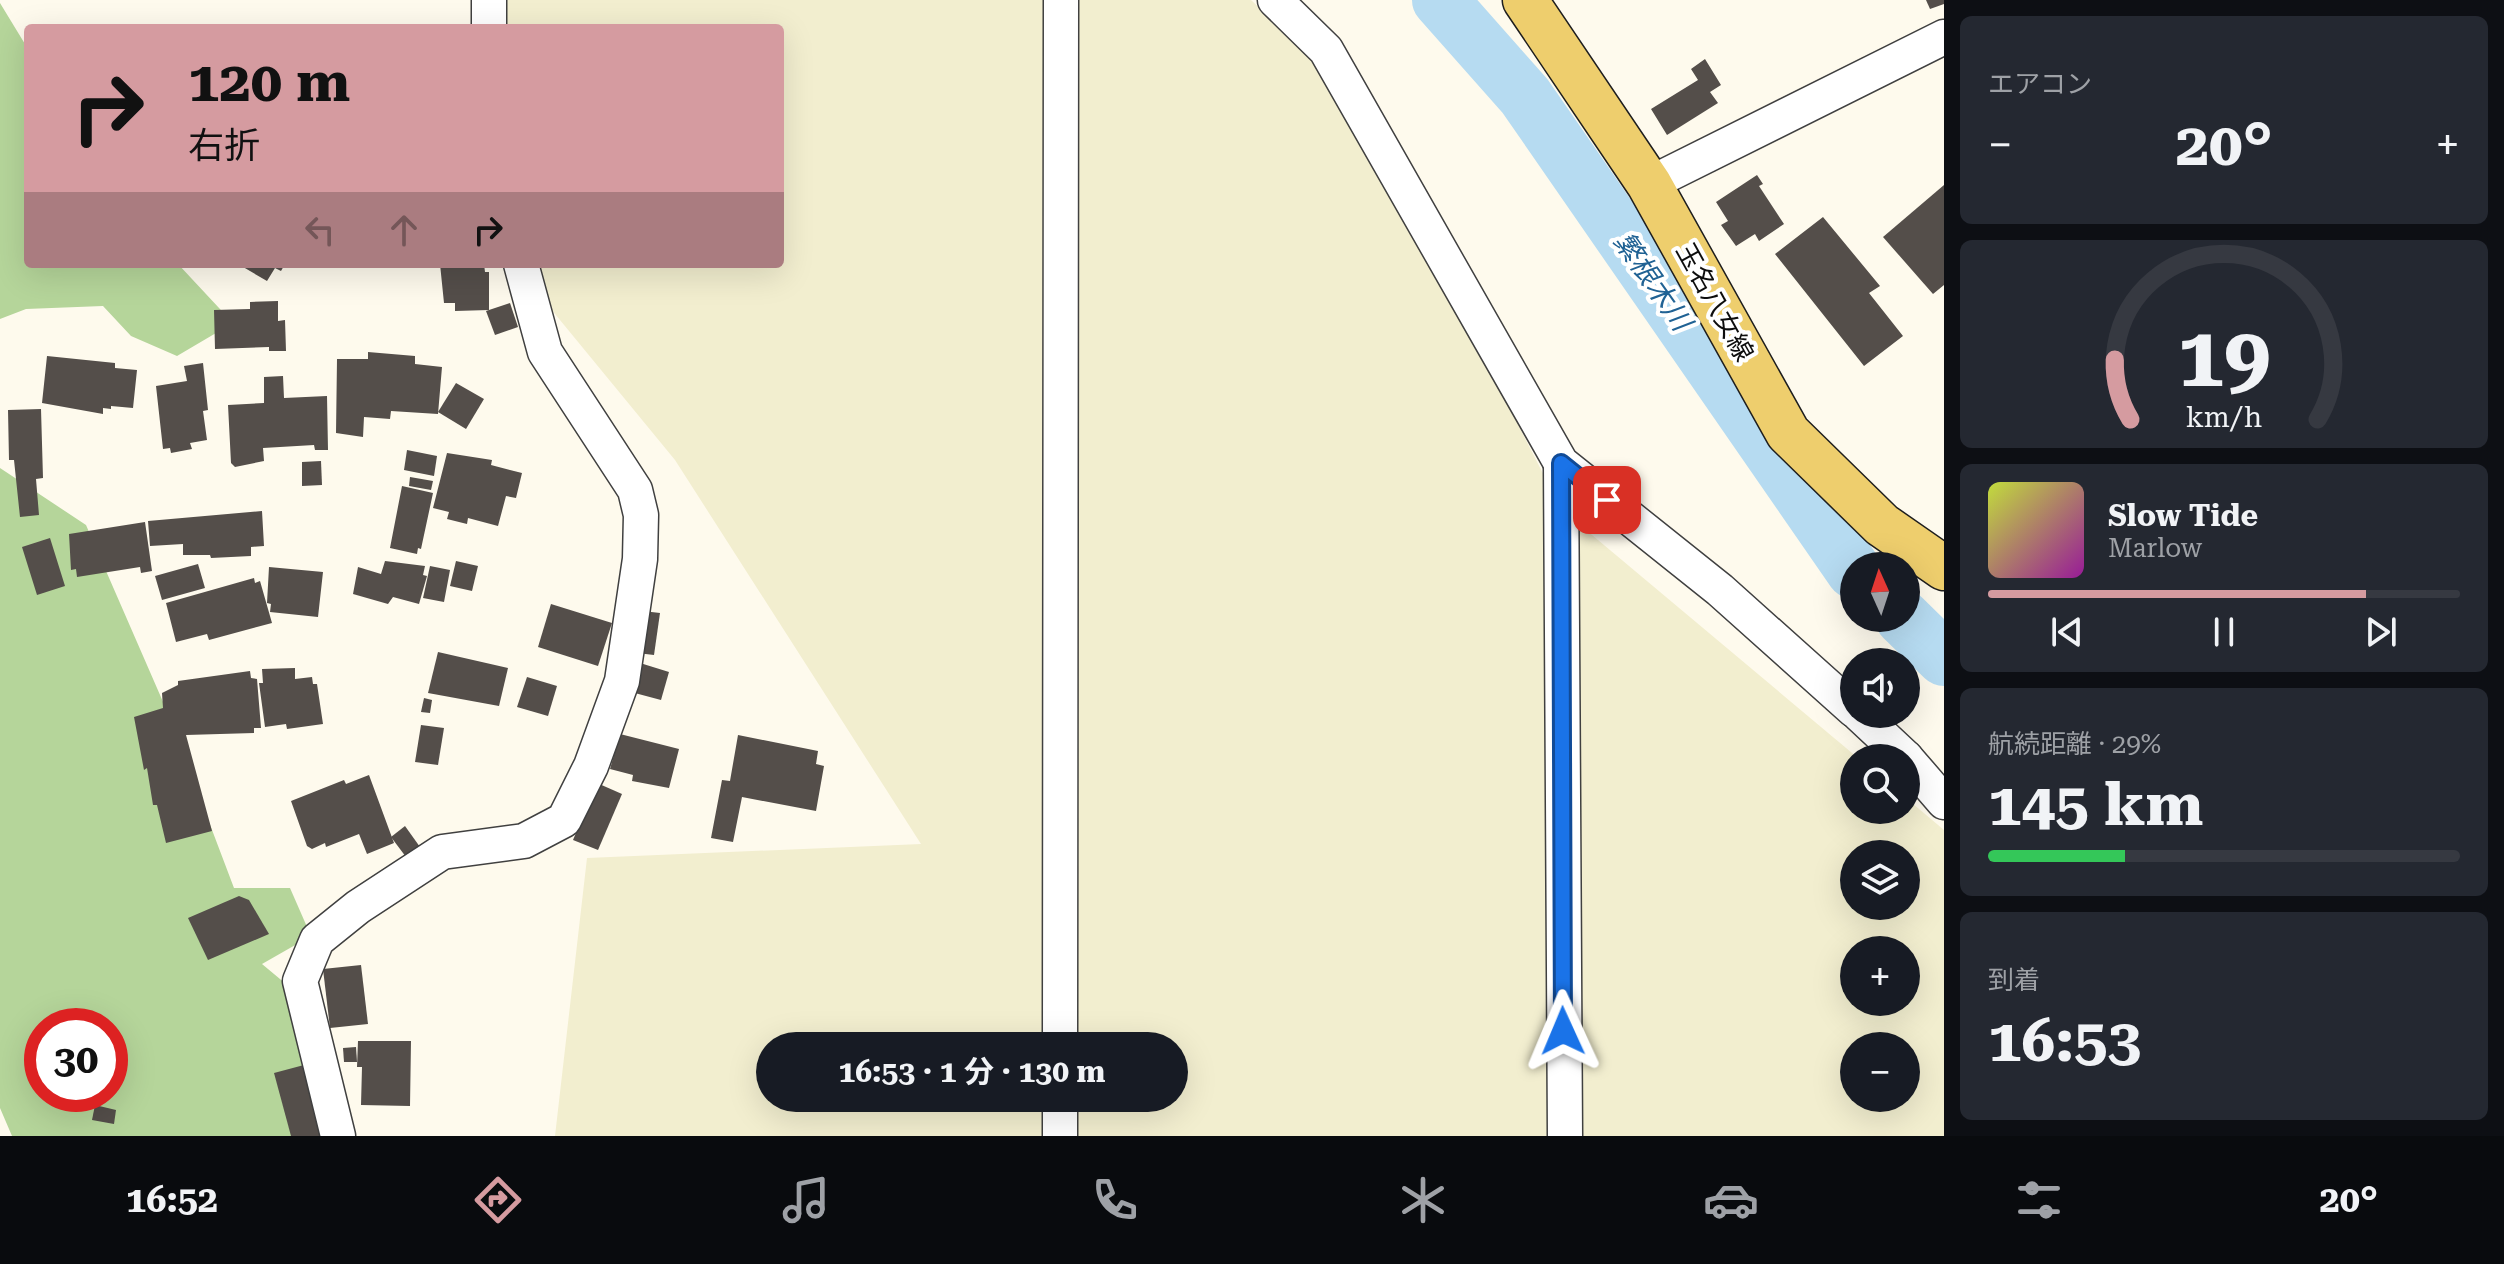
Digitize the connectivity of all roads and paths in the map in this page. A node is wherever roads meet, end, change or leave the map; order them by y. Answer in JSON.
{"nodes":[{"id":1,"x":489,"y":0,"type":"edge"},
{"id":2,"x":1061,"y":0,"type":"edge"},
{"id":3,"x":1275,"y":0,"type":"edge"},
{"id":4,"x":1525,"y":0,"type":"edge"},
{"id":5,"x":489,"y":24,"type":"edge"},
{"id":6,"x":1944,"y":37,"type":"edge"},
{"id":7,"x":1649,"y":184,"type":"junction"},
{"id":8,"x":522,"y":268,"type":"edge"},
{"id":9,"x":1561,"y":463,"type":"junction"},
{"id":10,"x":1944,"y":568,"type":"edge"},
{"id":11,"x":1840,"y":697,"type":"edge"},
{"id":12,"x":1874,"y":728,"type":"edge"},
{"id":13,"x":1891,"y":744,"type":"edge"},
{"id":14,"x":1920,"y":774,"type":"edge"},
{"id":15,"x":1944,"y":802,"type":"edge"},
{"id":16,"x":1060,"y":1032,"type":"edge"},
{"id":17,"x":1060,"y":1112,"type":"edge"},
{"id":18,"x":338,"y":1136,"type":"edge"},
{"id":19,"x":1060,"y":1136,"type":"edge"},
{"id":20,"x":1565,"y":1136,"type":"edge"}],
"edges":[{"from":1,"to":5,"type":"street"},
{"from":2,"to":16,"type":"street"},
{"from":3,"to":9,"type":"street"},
{"from":4,"to":7,"type":"main road","name":"玉名八女線"},
{"from":6,"to":7,"type":"street"},
{"from":7,"to":10,"type":"main road","name":"玉名八女線"},
{"from":8,"to":18,"type":"street"},
{"from":9,"to":11,"type":"street"},
{"from":9,"to":20,"type":"street"},
{"from":12,"to":13,"type":"street"},
{"from":14,"to":15,"type":"street"},
{"from":17,"to":19,"type":"street"}]}
